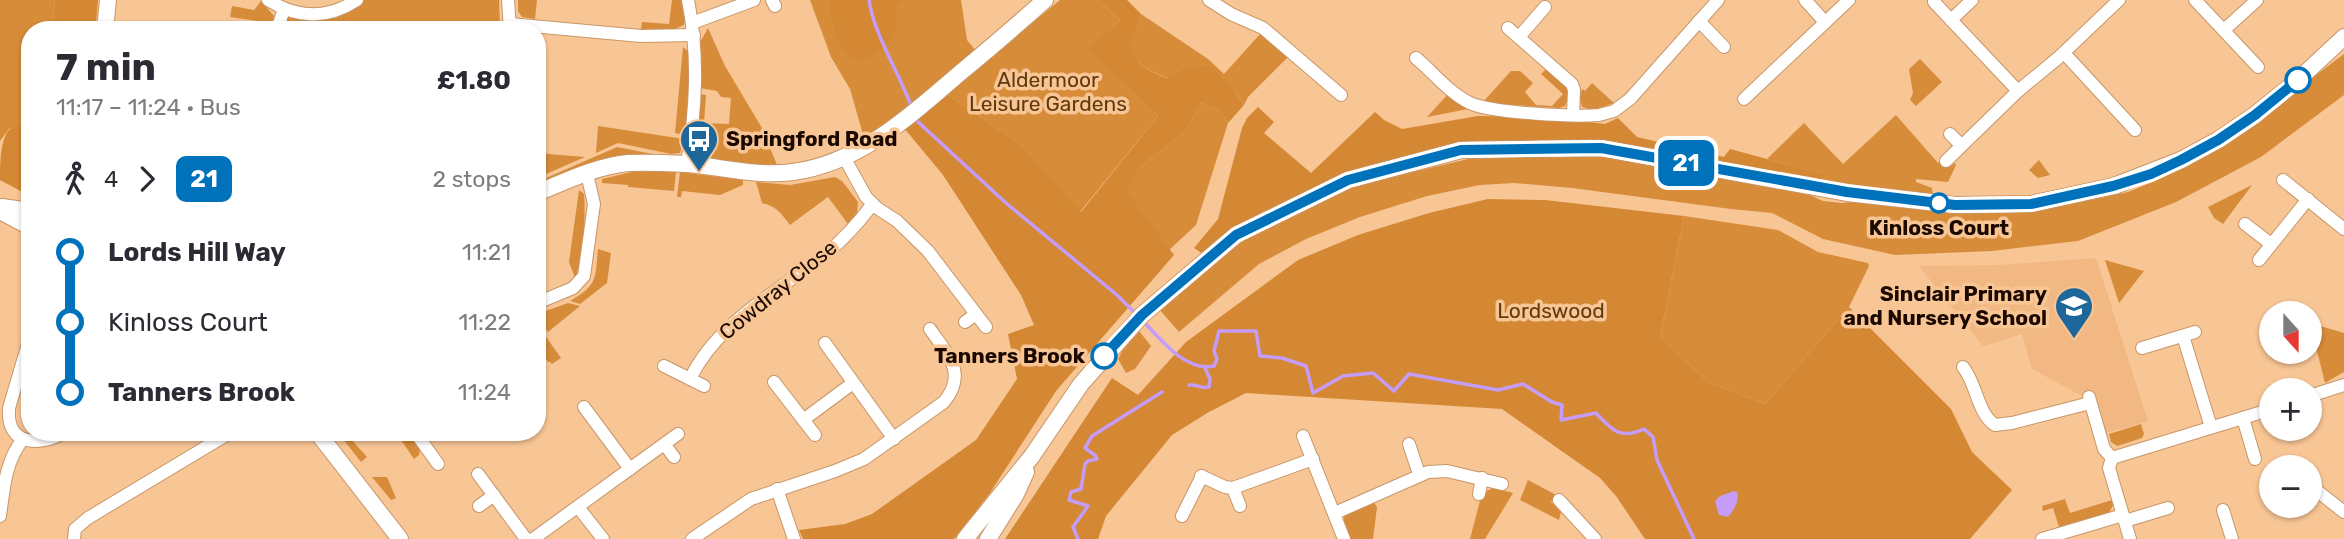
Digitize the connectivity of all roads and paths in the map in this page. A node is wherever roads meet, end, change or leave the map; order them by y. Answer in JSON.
{"nodes":[{"id":1,"x":108,"y":0,"type":"edge"},
{"id":2,"x":268,"y":0,"type":"edge"},
{"id":3,"x":357,"y":0,"type":"edge"},
{"id":4,"x":508,"y":0,"type":"edge"},
{"id":5,"x":688,"y":0,"type":"edge"},
{"id":6,"x":754,"y":0,"type":"edge"},
{"id":7,"x":1045,"y":0,"type":"edge"},
{"id":8,"x":1209,"y":0,"type":"edge"},
{"id":9,"x":1718,"y":0,"type":"edge"},
{"id":10,"x":1805,"y":0,"type":"edge"},
{"id":11,"x":1849,"y":0,"type":"edge"},
{"id":12,"x":1972,"y":0,"type":"edge"},
{"id":13,"x":2119,"y":0,"type":"edge"},
{"id":14,"x":2194,"y":0,"type":"edge"},
{"id":15,"x":2257,"y":0,"type":"edge"},
{"id":16,"x":1934,"y":2,"type":"dead end"},
{"id":17,"x":2105,"y":5,"type":"edge"},
{"id":18,"x":1545,"y":7,"type":"dead end"},
{"id":19,"x":284,"y":9,"type":"junction"},
{"id":20,"x":1951,"y":20,"type":"junction"},
{"id":21,"x":107,"y":21,"type":"edge"},
{"id":22,"x":280,"y":21,"type":"edge"},
{"id":23,"x":510,"y":21,"type":"edge"},
{"id":24,"x":1699,"y":21,"type":"junction"},
{"id":25,"x":1825,"y":22,"type":"junction"},
{"id":26,"x":1508,"y":28,"type":"dead end"},
{"id":27,"x":546,"y":29,"type":"edge"},
{"id":28,"x":693,"y":29,"type":"junction"},
{"id":29,"x":2224,"y":30,"type":"junction"},
{"id":30,"x":1519,"y":37,"type":"junction"},
{"id":31,"x":2344,"y":37,"type":"edge"},
{"id":32,"x":1724,"y":47,"type":"dead end"},
{"id":33,"x":2064,"y":53,"type":"junction"},
{"id":34,"x":1416,"y":58,"type":"dead end"},
{"id":35,"x":2258,"y":67,"type":"dead end"},
{"id":36,"x":2018,"y":91,"type":"junction"},
{"id":37,"x":1341,"y":95,"type":"dead end"},
{"id":38,"x":1744,"y":99,"type":"dead end"},
{"id":39,"x":1573,"y":115,"type":"junction"},
{"id":40,"x":2135,"y":130,"type":"dead end"},
{"id":41,"x":1950,"y":134,"type":"dead end"},
{"id":42,"x":1961,"y":145,"type":"junction"},
{"id":43,"x":844,"y":157,"type":"junction"},
{"id":44,"x":1946,"y":161,"type":"dead end"},
{"id":45,"x":687,"y":164,"type":"junction"},
{"id":46,"x":587,"y":174,"type":"junction"},
{"id":47,"x":2283,"y":180,"type":"dead end"},
{"id":48,"x":546,"y":190,"type":"edge"},
{"id":49,"x":2308,"y":200,"type":"junction"},
{"id":50,"x":872,"y":205,"type":"junction"},
{"id":51,"x":0,"y":209,"type":"edge"},
{"id":52,"x":21,"y":210,"type":"edge"},
{"id":53,"x":21,"y":222,"type":"edge"},
{"id":54,"x":2245,"y":224,"type":"dead end"},
{"id":55,"x":2344,"y":229,"type":"edge"},
{"id":56,"x":2271,"y":244,"type":"junction"},
{"id":57,"x":2259,"y":260,"type":"dead end"},
{"id":58,"x":546,"y":299,"type":"edge"},
{"id":59,"x":976,"y":313,"type":"junction"},
{"id":60,"x":965,"y":322,"type":"dead end"},
{"id":61,"x":986,"y":327,"type":"dead end"},
{"id":62,"x":930,"y":330,"type":"dead end"},
{"id":63,"x":951,"y":333,"type":"dead end"},
{"id":64,"x":939,"y":342,"type":"junction"},
{"id":65,"x":825,"y":343,"type":"dead end"},
{"id":66,"x":2142,"y":348,"type":"dead end"},
{"id":67,"x":21,"y":365,"type":"edge"},
{"id":68,"x":664,"y":366,"type":"dead end"},
{"id":69,"x":1964,"y":367,"type":"dead end"},
{"id":70,"x":690,"y":379,"type":"junction"},
{"id":71,"x":774,"y":382,"type":"dead end"},
{"id":72,"x":853,"y":383,"type":"junction"},
{"id":73,"x":2344,"y":385,"type":"edge"},
{"id":74,"x":0,"y":386,"type":"edge"},
{"id":75,"x":704,"y":386,"type":"dead end"},
{"id":76,"x":14,"y":387,"type":"junction"},
{"id":77,"x":2322,"y":392,"type":"edge"},
{"id":78,"x":584,"y":407,"type":"dead end"},
{"id":79,"x":2259,"y":413,"type":"edge"},
{"id":80,"x":2242,"y":418,"type":"junction"},
{"id":81,"x":593,"y":419,"type":"junction"},
{"id":82,"x":803,"y":420,"type":"junction"},
{"id":83,"x":582,"y":427,"type":"dead end"},
{"id":84,"x":2211,"y":427,"type":"junction"},
{"id":85,"x":678,"y":435,"type":"dead end"},
{"id":86,"x":815,"y":435,"type":"dead end"},
{"id":87,"x":1303,"y":436,"type":"dead end"},
{"id":88,"x":21,"y":437,"type":"edge"},
{"id":89,"x":894,"y":439,"type":"junction"},
{"id":90,"x":22,"y":441,"type":"edge"},
{"id":91,"x":216,"y":441,"type":"edge"},
{"id":92,"x":324,"y":441,"type":"edge"},
{"id":93,"x":421,"y":441,"type":"edge"},
{"id":94,"x":1409,"y":444,"type":"dead end"},
{"id":95,"x":665,"y":445,"type":"junction"},
{"id":96,"x":1032,"y":456,"type":"junction"},
{"id":97,"x":674,"y":457,"type":"dead end"},
{"id":98,"x":1313,"y":458,"type":"junction"},
{"id":99,"x":2112,"y":458,"type":"junction"},
{"id":100,"x":2255,"y":460,"type":"dead end"},
{"id":101,"x":438,"y":464,"type":"dead end"},
{"id":102,"x":630,"y":470,"type":"junction"},
{"id":103,"x":478,"y":474,"type":"dead end"},
{"id":104,"x":1419,"y":474,"type":"junction"},
{"id":105,"x":1482,"y":478,"type":"junction"},
{"id":106,"x":1502,"y":484,"type":"dead end"},
{"id":107,"x":1233,"y":488,"type":"junction"},
{"id":108,"x":777,"y":489,"type":"junction"},
{"id":109,"x":1479,"y":494,"type":"dead end"},
{"id":110,"x":494,"y":495,"type":"junction"},
{"id":111,"x":2322,"y":495,"type":"edge"},
{"id":112,"x":1559,"y":500,"type":"dead end"},
{"id":113,"x":479,"y":506,"type":"dead end"},
{"id":114,"x":1240,"y":506,"type":"dead end"},
{"id":115,"x":578,"y":507,"type":"junction"},
{"id":116,"x":2168,"y":508,"type":"dead end"},
{"id":117,"x":2223,"y":510,"type":"dead end"},
{"id":118,"x":2344,"y":512,"type":"edge"},
{"id":119,"x":1335,"y":513,"type":"junction"},
{"id":120,"x":0,"y":516,"type":"edge"},
{"id":121,"x":1182,"y":516,"type":"dead end"},
{"id":122,"x":1575,"y":516,"type":"junction"},
{"id":123,"x":2124,"y":518,"type":"junction"},
{"id":124,"x":1565,"y":526,"type":"dead end"},
{"id":125,"x":74,"y":539,"type":"edge"},
{"id":126,"x":400,"y":539,"type":"edge"},
{"id":127,"x":526,"y":539,"type":"edge"},
{"id":128,"x":533,"y":539,"type":"edge"},
{"id":129,"x":603,"y":539,"type":"edge"},
{"id":130,"x":692,"y":539,"type":"edge"},
{"id":131,"x":794,"y":539,"type":"edge"},
{"id":132,"x":964,"y":539,"type":"edge"},
{"id":133,"x":988,"y":539,"type":"edge"},
{"id":134,"x":1344,"y":539,"type":"edge"},
{"id":135,"x":1595,"y":539,"type":"edge"},
{"id":136,"x":2042,"y":539,"type":"edge"},
{"id":137,"x":2130,"y":539,"type":"edge"},
{"id":138,"x":2232,"y":539,"type":"edge"}],
"edges":[{"from":1,"to":21,"type":"street"},
{"from":2,"to":19,"type":"street"},
{"from":3,"to":19,"type":"street"},
{"from":4,"to":23,"type":"street"},
{"from":5,"to":28,"type":"street"},
{"from":6,"to":28,"type":"street"},
{"from":7,"to":43,"type":"street"},
{"from":8,"to":37,"type":"street"},
{"from":9,"to":24,"type":"street"},
{"from":10,"to":25,"type":"street"},
{"from":11,"to":25,"type":"street"},
{"from":12,"to":20,"type":"street"},
{"from":13,"to":17,"type":"street"},
{"from":14,"to":29,"type":"street"},
{"from":15,"to":29,"type":"street"},
{"from":16,"to":20,"type":"street"},
{"from":17,"to":33,"type":"street"},
{"from":18,"to":30,"type":"street"},
{"from":19,"to":22,"type":"street"},
{"from":20,"to":36,"type":"street"},
{"from":24,"to":32,"type":"street"},
{"from":24,"to":39,"type":"street"},
{"from":25,"to":38,"type":"street"},
{"from":26,"to":30,"type":"street"},
{"from":27,"to":28,"type":"street"},
{"from":28,"to":45,"type":"street"},
{"from":29,"to":35,"type":"street"},
{"from":30,"to":39,"type":"street"},
{"from":31,"to":96,"type":"street"},
{"from":33,"to":36,"type":"street"},
{"from":33,"to":40,"type":"street"},
{"from":34,"to":39,"type":"street"},
{"from":36,"to":42,"type":"street"},
{"from":41,"to":42,"type":"street"},
{"from":42,"to":44,"type":"street"},
{"from":43,"to":45,"type":"street"},
{"from":43,"to":50,"type":"street"},
{"from":45,"to":46,"type":"street"},
{"from":46,"to":48,"type":"street"},
{"from":46,"to":58,"type":"street"},
{"from":47,"to":49,"type":"street"},
{"from":49,"to":55,"type":"street"},
{"from":49,"to":56,"type":"street"},
{"from":50,"to":59,"type":"street"},
{"from":50,"to":70,"type":"street","name":"Cowdray Close"},
{"from":51,"to":52,"type":"street"},
{"from":51,"to":53,"type":"street"},
{"from":54,"to":56,"type":"street"},
{"from":56,"to":57,"type":"street"},
{"from":59,"to":60,"type":"street"},
{"from":59,"to":61,"type":"street"},
{"from":62,"to":64,"type":"street"},
{"from":63,"to":64,"type":"street"},
{"from":64,"to":89,"type":"street"},
{"from":65,"to":72,"type":"street"},
{"from":66,"to":84,"type":"street"},
{"from":67,"to":76,"type":"street"},
{"from":68,"to":70,"type":"street"},
{"from":69,"to":99,"type":"street"},
{"from":70,"to":75,"type":"street"},
{"from":71,"to":82,"type":"street"},
{"from":72,"to":82,"type":"street"},
{"from":72,"to":89,"type":"street"},
{"from":73,"to":77,"type":"street"},
{"from":74,"to":76,"type":"street"},
{"from":76,"to":88,"type":"street"},
{"from":78,"to":81,"type":"street"},
{"from":79,"to":80,"type":"street"},
{"from":80,"to":84,"type":"street"},
{"from":80,"to":100,"type":"street"},
{"from":81,"to":83,"type":"street"},
{"from":81,"to":102,"type":"street"},
{"from":82,"to":86,"type":"street"},
{"from":84,"to":99,"type":"street"},
{"from":85,"to":95,"type":"street"},
{"from":87,"to":98,"type":"street"},
{"from":89,"to":108,"type":"street"},
{"from":90,"to":120,"type":"street"},
{"from":91,"to":125,"type":"street"},
{"from":92,"to":126,"type":"street"},
{"from":93,"to":101,"type":"street"},
{"from":94,"to":104,"type":"street"},
{"from":95,"to":97,"type":"street"},
{"from":95,"to":102,"type":"street"},
{"from":96,"to":132,"type":"street"},
{"from":96,"to":133,"type":"street"},
{"from":98,"to":107,"type":"street"},
{"from":98,"to":119,"type":"street"},
{"from":99,"to":123,"type":"street"},
{"from":102,"to":115,"type":"street"},
{"from":103,"to":110,"type":"street"},
{"from":104,"to":105,"type":"street"},
{"from":104,"to":119,"type":"street"},
{"from":105,"to":106,"type":"street"},
{"from":105,"to":109,"type":"street"},
{"from":107,"to":114,"type":"street"},
{"from":107,"to":121,"type":"street"},
{"from":108,"to":130,"type":"street"},
{"from":108,"to":131,"type":"street"},
{"from":110,"to":113,"type":"street"},
{"from":110,"to":127,"type":"street"},
{"from":111,"to":118,"type":"street"},
{"from":112,"to":122,"type":"street"},
{"from":115,"to":128,"type":"street"},
{"from":115,"to":129,"type":"street"},
{"from":116,"to":123,"type":"street"},
{"from":117,"to":138,"type":"street"},
{"from":119,"to":134,"type":"street"},
{"from":122,"to":124,"type":"street"},
{"from":122,"to":135,"type":"street"},
{"from":123,"to":136,"type":"street"},
{"from":123,"to":137,"type":"street"}]}
